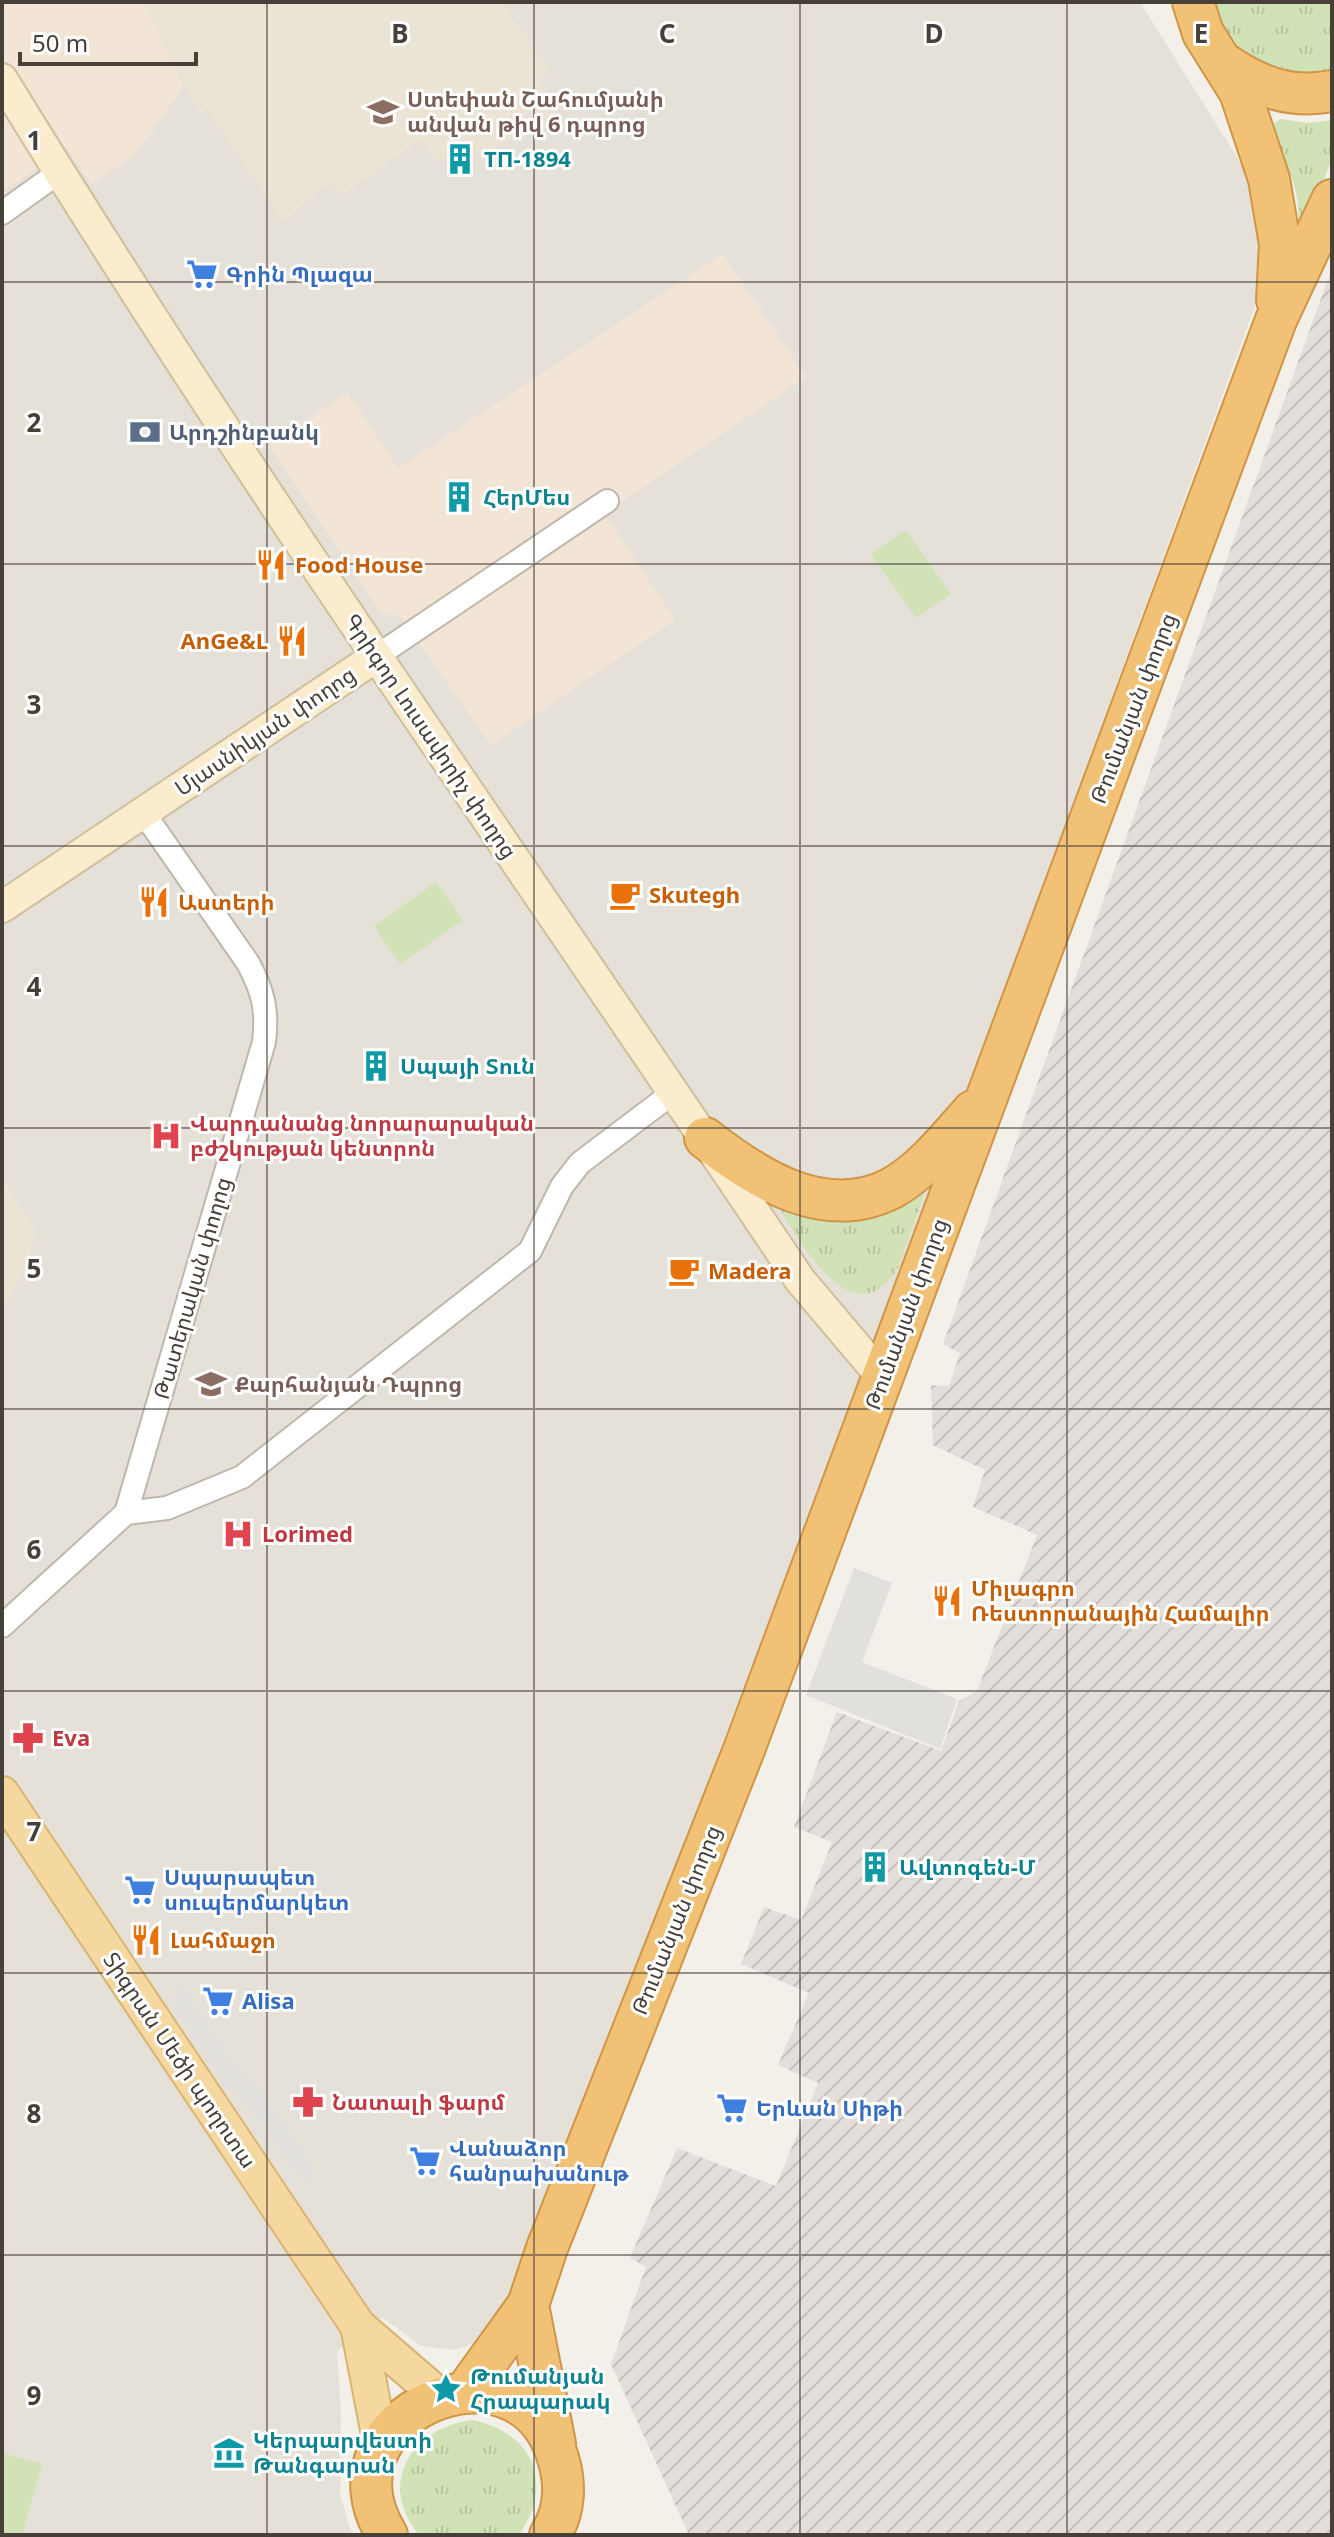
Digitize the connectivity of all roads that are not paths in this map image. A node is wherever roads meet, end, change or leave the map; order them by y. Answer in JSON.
{"nodes":[{"id":1,"x":1189,"y":9,"type":"edge"},
{"id":2,"x":1225,"y":64,"type":"junction"},
{"id":3,"x":2,"y":79,"type":"edge"},
{"id":4,"x":1332,"y":91,"type":"edge"},
{"id":5,"x":58,"y":173,"type":"junction"},
{"id":6,"x":1332,"y":200,"type":"edge"},
{"id":7,"x":2,"y":213,"type":"edge"},
{"id":8,"x":1276,"y":320,"type":"junction"},
{"id":9,"x":607,"y":501,"type":"dead end"},
{"id":10,"x":377,"y":656,"type":"junction"},
{"id":11,"x":143,"y":812,"type":"junction"},
{"id":12,"x":2,"y":907,"type":"edge"},
{"id":13,"x":674,"y":1092,"type":"junction"},
{"id":14,"x":987,"y":1096,"type":"junction"},
{"id":15,"x":705,"y":1138,"type":"junction"},
{"id":16,"x":882,"y":1377,"type":"junction"},
{"id":17,"x":126,"y":1513,"type":"junction"},
{"id":18,"x":2,"y":1626,"type":"edge"},
{"id":19,"x":8,"y":1816,"type":"edge"},
{"id":20,"x":528,"y":2305,"type":"junction"},
{"id":21,"x":358,"y":2326,"type":"junction"},
{"id":22,"x":452,"y":2393,"type":"junction"},
{"id":23,"x":381,"y":2445,"type":"junction"},
{"id":24,"x":556,"y":2448,"type":"junction"},
{"id":25,"x":555,"y":2531,"type":"edge"},
{"id":26,"x":387,"y":2535,"type":"edge"}],
"edges":[{"from":1,"to":2,"type":"highway"},
{"from":2,"to":4,"type":"highway"},
{"from":2,"to":8,"type":"highway"},
{"from":3,"to":5,"type":"street","name":"Գրիգոր Լուսավորիչ փողոց"},
{"from":5,"to":7,"type":"street"},
{"from":5,"to":10,"type":"street","name":"Գրիգոր Լուսավորիչ փողոց"},
{"from":6,"to":8,"type":"highway"},
{"from":8,"to":14,"type":"highway","name":"Թումանյան փողոց"},
{"from":9,"to":10,"type":"street","name":"Մյասնիկյան փողոց"},
{"from":10,"to":11,"type":"street","name":"Մյասնիկյան փողոց"},
{"from":10,"to":13,"type":"street","name":"Գրիգոր Լուսավորիչ փողոց"},
{"from":11,"to":12,"type":"street","name":"Մյասնիկյան փողոց"},
{"from":11,"to":17,"type":"street","name":"Թատերական փողոց"},
{"from":13,"to":15,"type":"street","name":"Գրիգոր Լուսավորիչ փողոց"},
{"from":13,"to":17,"type":"street"},
{"from":14,"to":15,"type":"highway"},
{"from":14,"to":16,"type":"highway","name":"Թումանյան փողոց"},
{"from":15,"to":16,"type":"street","name":"Գրիգոր Լուսավորիչ փողոց"},
{"from":16,"to":20,"type":"highway","name":"Թումանյան փողոց"},
{"from":17,"to":18,"type":"street"},
{"from":19,"to":21,"type":"main road","name":"Տիգրան Մեծի պողոտա"},
{"from":20,"to":22,"type":"highway"},
{"from":20,"to":24,"type":"highway"},
{"from":21,"to":22,"type":"main road","name":"Տիգրան Մեծի պողոտա"},
{"from":21,"to":23,"type":"main road","name":"Տիգրան Մեծի պողոտա"},
{"from":22,"to":23,"type":"highway"},
{"from":22,"to":24,"type":"highway"},
{"from":23,"to":26,"type":"highway"},
{"from":24,"to":25,"type":"highway"}]}
